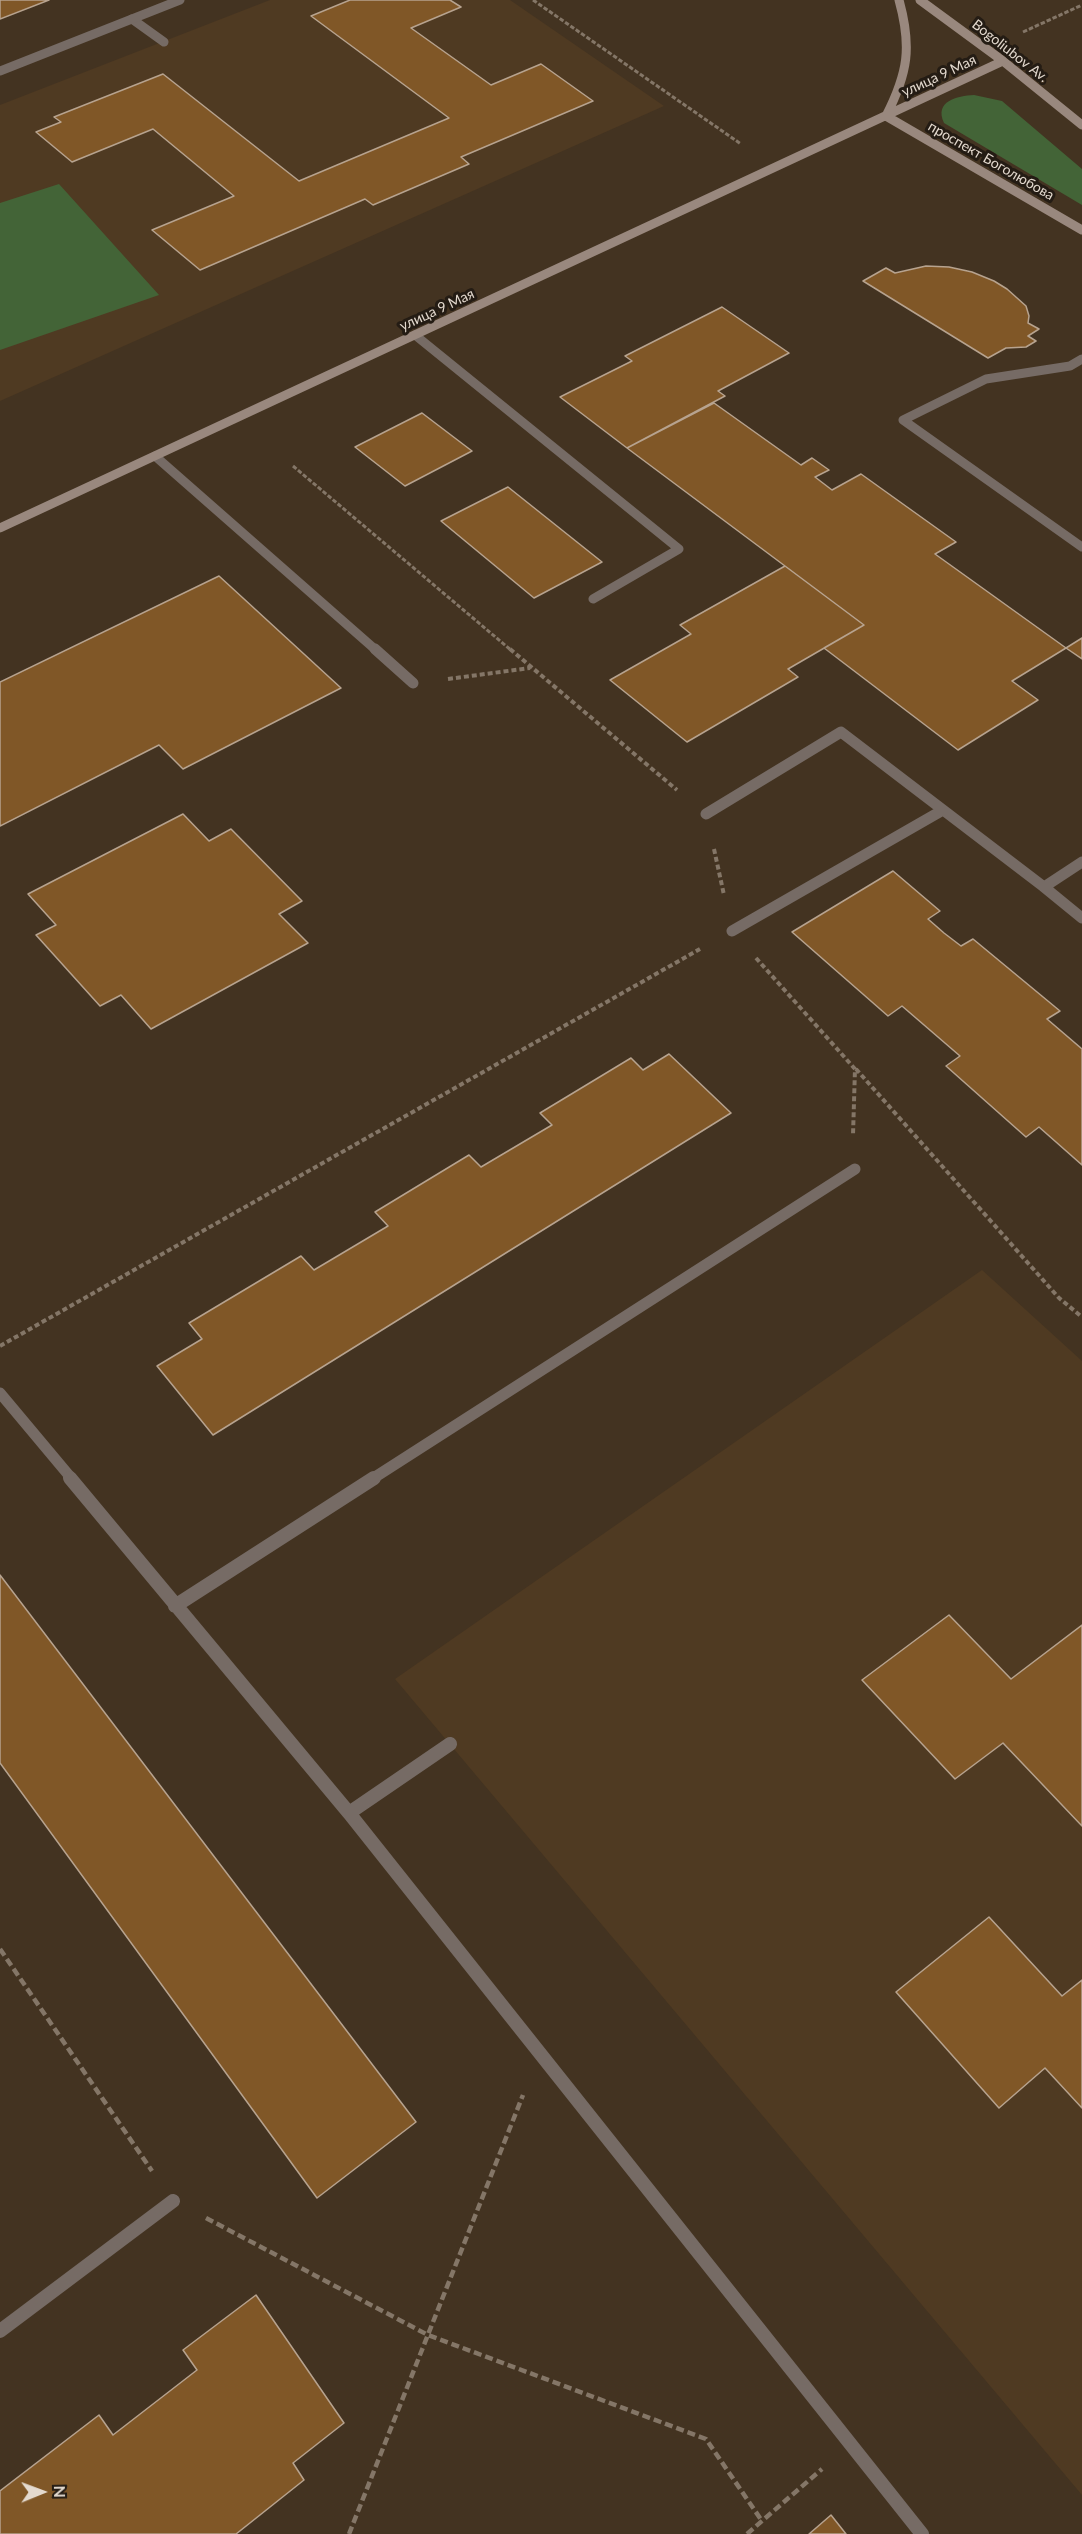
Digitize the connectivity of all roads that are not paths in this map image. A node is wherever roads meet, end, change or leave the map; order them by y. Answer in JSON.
{"nodes":[{"id":1,"x":180,"y":0,"type":"edge"},
{"id":2,"x":898,"y":0,"type":"edge"},
{"id":3,"x":920,"y":0,"type":"edge"},
{"id":4,"x":132,"y":19,"type":"junction"},
{"id":5,"x":164,"y":42,"type":"dead end"},
{"id":6,"x":1003,"y":61,"type":"junction"},
{"id":7,"x":0,"y":70,"type":"edge"},
{"id":8,"x":886,"y":116,"type":"junction"},
{"id":9,"x":1082,"y":125,"type":"edge"},
{"id":10,"x":1082,"y":230,"type":"edge"},
{"id":11,"x":415,"y":335,"type":"junction"},
{"id":12,"x":1082,"y":359,"type":"edge"},
{"id":13,"x":1070,"y":366,"type":"junction"},
{"id":14,"x":1082,"y":374,"type":"edge"},
{"id":15,"x":155,"y":456,"type":"junction"},
{"id":16,"x":0,"y":528,"type":"edge"},
{"id":17,"x":1082,"y":547,"type":"edge"},
{"id":18,"x":593,"y":599,"type":"dead end"},
{"id":19,"x":413,"y":683,"type":"road end"},
{"id":20,"x":943,"y":810,"type":"junction"},
{"id":21,"x":706,"y":814,"type":"road end"},
{"id":22,"x":1082,"y":862,"type":"edge"},
{"id":23,"x":1044,"y":887,"type":"junction"},
{"id":24,"x":1082,"y":918,"type":"edge"},
{"id":25,"x":732,"y":931,"type":"road end"},
{"id":26,"x":855,"y":1168,"type":"road end"},
{"id":27,"x":0,"y":1393,"type":"edge"},
{"id":28,"x":175,"y":1606,"type":"junction"},
{"id":29,"x":450,"y":1744,"type":"dead end"},
{"id":30,"x":349,"y":1813,"type":"junction"},
{"id":31,"x":173,"y":2201,"type":"road end"},
{"id":32,"x":0,"y":2331,"type":"edge"},
{"id":33,"x":922,"y":2534,"type":"edge"}],
"edges":[{"from":1,"to":4,"type":"street"},
{"from":2,"to":8,"type":"street","name":"улица 9 Мая"},
{"from":3,"to":6,"type":"street","name":"Bogoliubov Av."},
{"from":4,"to":5,"type":"street"},
{"from":4,"to":7,"type":"street"},
{"from":6,"to":8,"type":"street","name":"улица 9 Мая"},
{"from":6,"to":9,"type":"street","name":"Bogoliubov Av."},
{"from":8,"to":10,"type":"street","name":"проспект Боголюбова"},
{"from":8,"to":11,"type":"street","name":"улица 9 Мая"},
{"from":11,"to":15,"type":"street","name":"улица 9 Мая"},
{"from":11,"to":18,"type":"street"},
{"from":12,"to":13,"type":"street"},
{"from":13,"to":14,"type":"street"},
{"from":13,"to":17,"type":"street"},
{"from":15,"to":16,"type":"street","name":"улица 9 Мая"},
{"from":15,"to":19,"type":"street"},
{"from":20,"to":21,"type":"street"},
{"from":20,"to":23,"type":"street"},
{"from":20,"to":25,"type":"street"},
{"from":22,"to":23,"type":"street"},
{"from":23,"to":24,"type":"street"},
{"from":26,"to":28,"type":"street"},
{"from":27,"to":28,"type":"street"},
{"from":28,"to":30,"type":"street"},
{"from":29,"to":30,"type":"street"},
{"from":30,"to":33,"type":"street"},
{"from":31,"to":32,"type":"street"}]}
